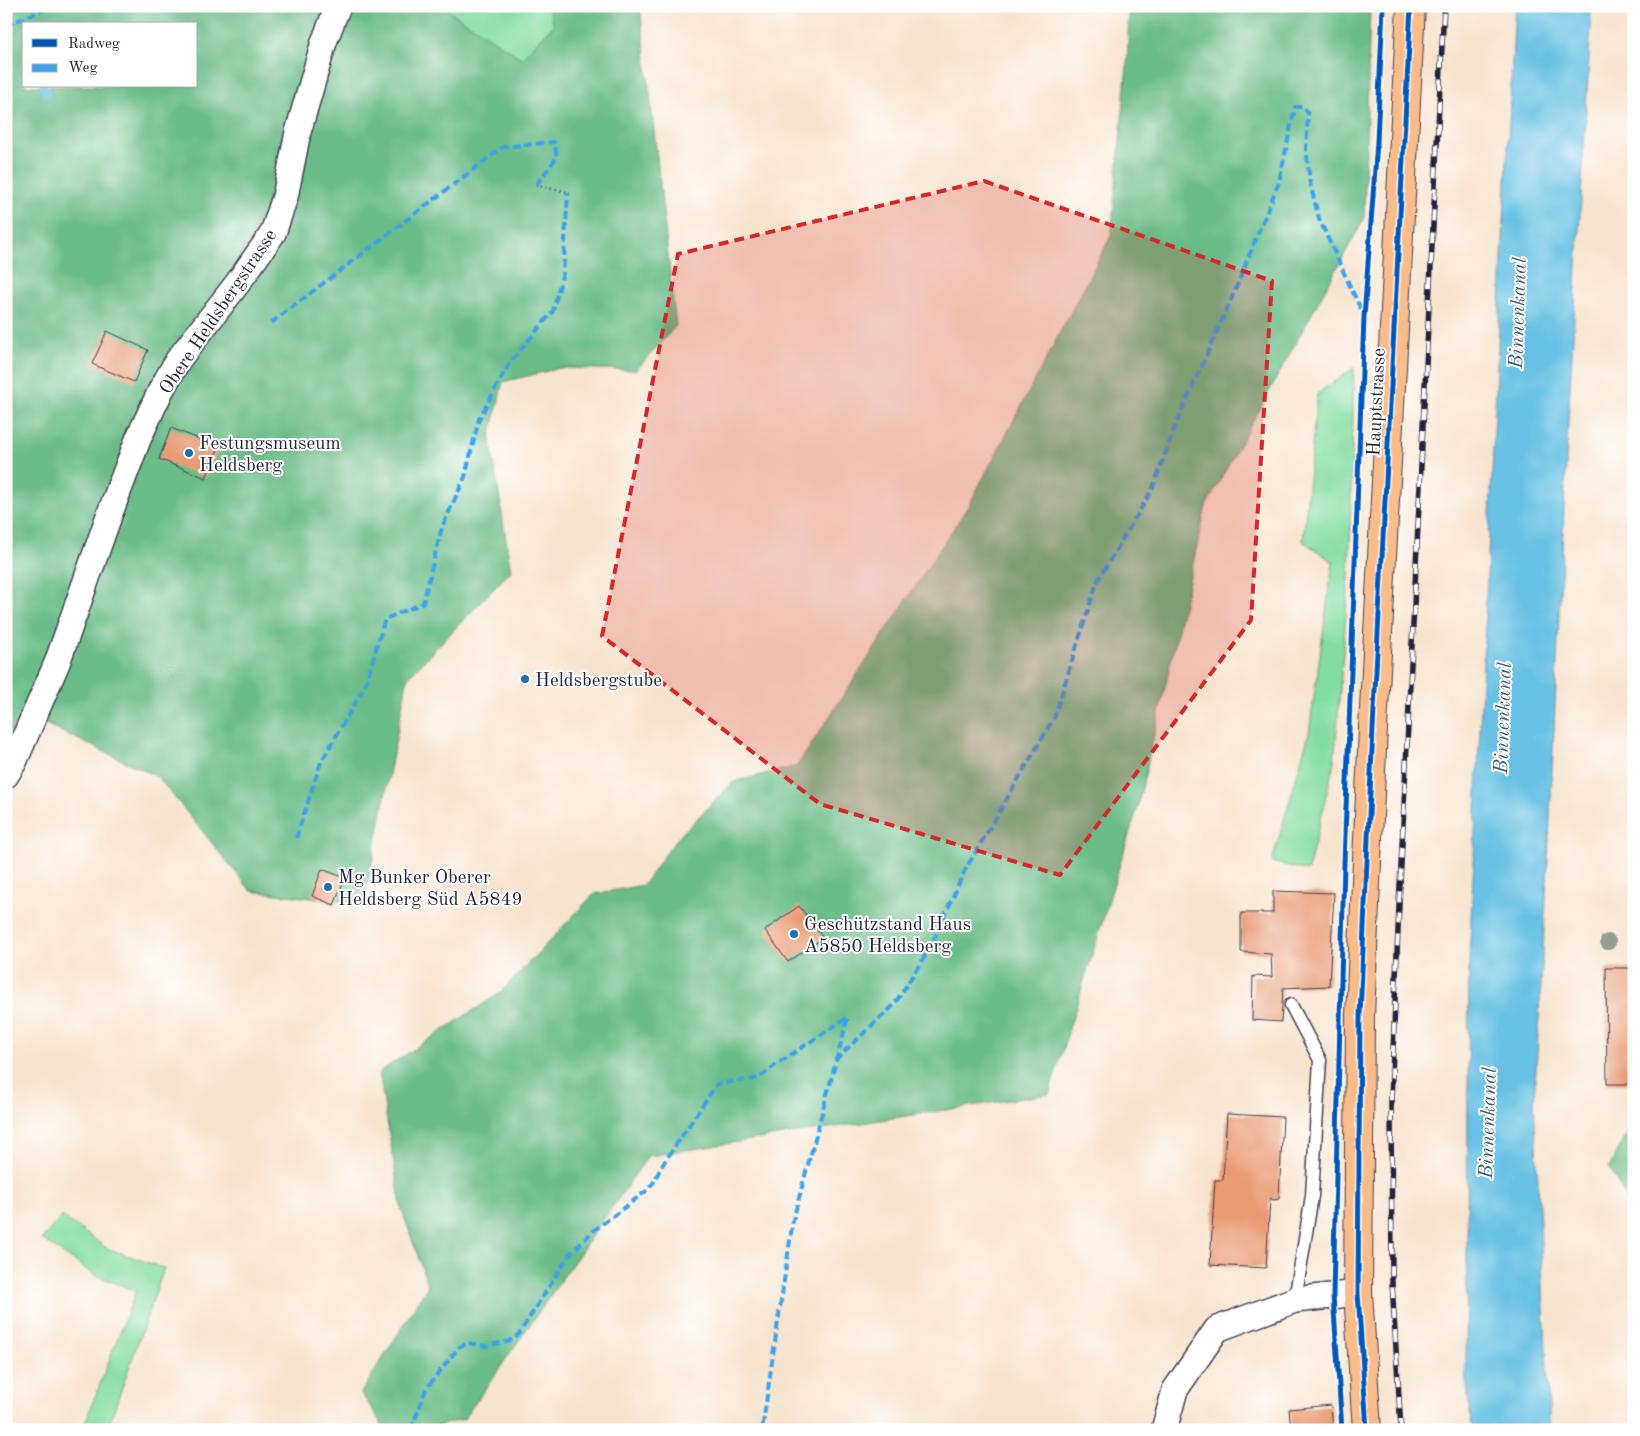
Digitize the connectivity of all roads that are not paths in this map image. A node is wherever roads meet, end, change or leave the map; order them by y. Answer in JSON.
{"nodes":[{"id":1,"x":338,"y":6,"type":"edge"},
{"id":2,"x":1411,"y":6,"type":"edge"},
{"id":3,"x":6,"y":775,"type":"edge"},
{"id":4,"x":1291,"y":1005,"type":"dead end"},
{"id":5,"x":1358,"y":1293,"type":"junction"},
{"id":6,"x":1295,"y":1300,"type":"junction"},
{"id":7,"x":1164,"y":1430,"type":"edge"},
{"id":8,"x":1368,"y":1430,"type":"edge"}],
"edges":[{"from":1,"to":3,"type":"street","name":"Obere Heldsbergstrasse"},
{"from":2,"to":5,"type":"main road","name":"Hauptstrasse"},
{"from":4,"to":6,"type":"lane"},
{"from":5,"to":6,"type":"street"},
{"from":5,"to":8,"type":"main road","name":"Hauptstrasse"},
{"from":6,"to":7,"type":"street"}]}
